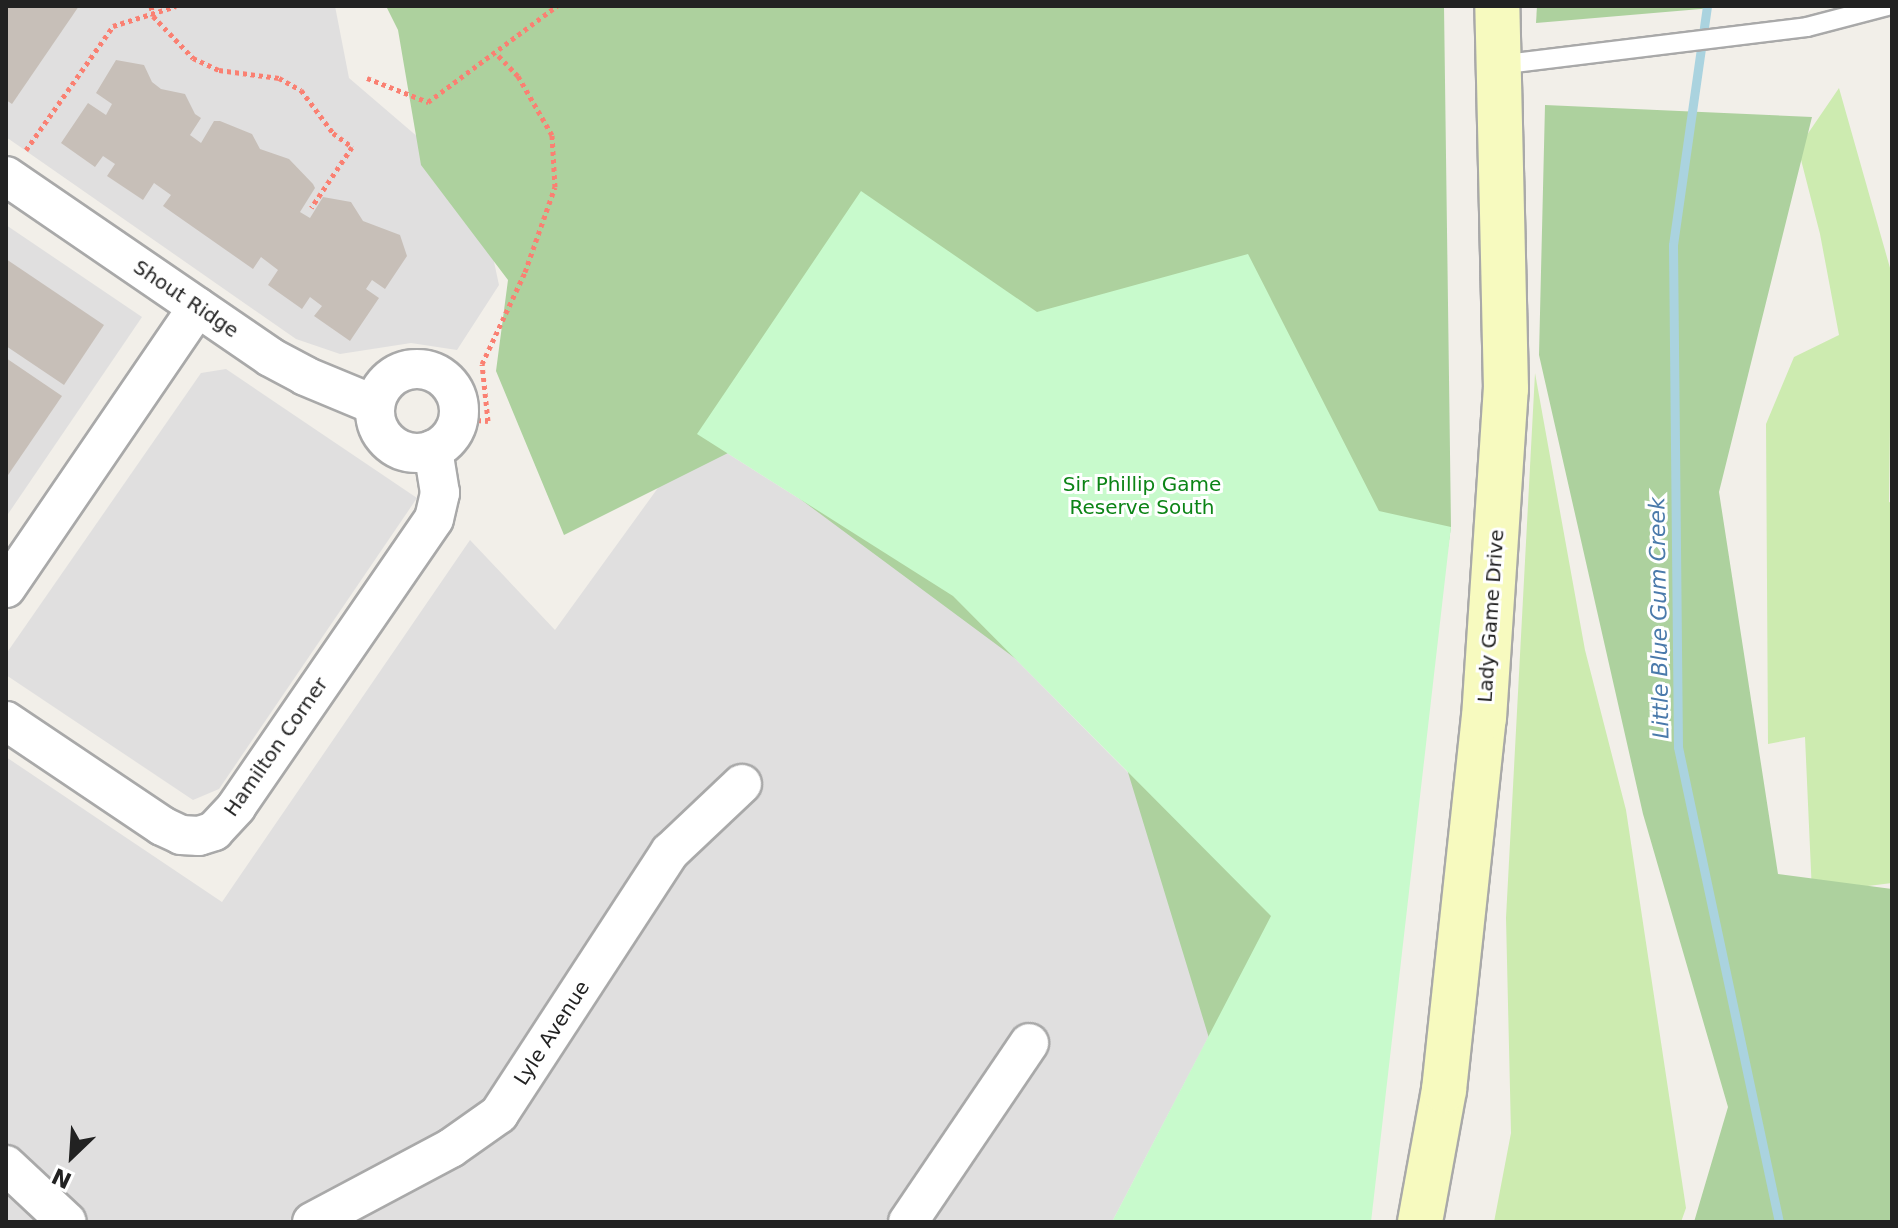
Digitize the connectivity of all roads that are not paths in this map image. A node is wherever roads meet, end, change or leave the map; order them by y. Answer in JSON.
{"nodes":[{"id":1,"x":1497,"y":6,"type":"edge"},
{"id":2,"x":1887,"y":6,"type":"edge"},
{"id":3,"x":1498,"y":65,"type":"junction"},
{"id":4,"x":7,"y":177,"type":"edge"},
{"id":5,"x":198,"y":307,"type":"junction"},
{"id":6,"x":375,"y":405,"type":"junction"},
{"id":7,"x":433,"y":450,"type":"junction"},
{"id":8,"x":6,"y":588,"type":"edge"},
{"id":9,"x":6,"y":721,"type":"edge"},
{"id":10,"x":742,"y":784,"type":"dead end"},
{"id":11,"x":1029,"y":1043,"type":"dead end"},
{"id":12,"x":6,"y":1165,"type":"edge"},
{"id":13,"x":67,"y":1222,"type":"edge"},
{"id":14,"x":312,"y":1222,"type":"edge"},
{"id":15,"x":908,"y":1222,"type":"edge"},
{"id":16,"x":1420,"y":1222,"type":"edge"}],
"edges":[{"from":1,"to":3,"type":"main road","name":"Lady Game Drive"},
{"from":2,"to":3,"type":"lane"},
{"from":3,"to":16,"type":"main road","name":"Lady Game Drive"},
{"from":4,"to":5,"type":"street","name":"Shout Ridge"},
{"from":5,"to":6,"type":"street","name":"Shout Ridge"},
{"from":5,"to":8,"type":"street"},
{"from":6,"to":7,"type":"street"},
{"from":6,"to":7,"type":"street"},
{"from":7,"to":9,"type":"street","name":"Hamilton Corner"},
{"from":10,"to":14,"type":"street","name":"Lyle Avenue"},
{"from":11,"to":15,"type":"street"},
{"from":12,"to":13,"type":"street"}]}
